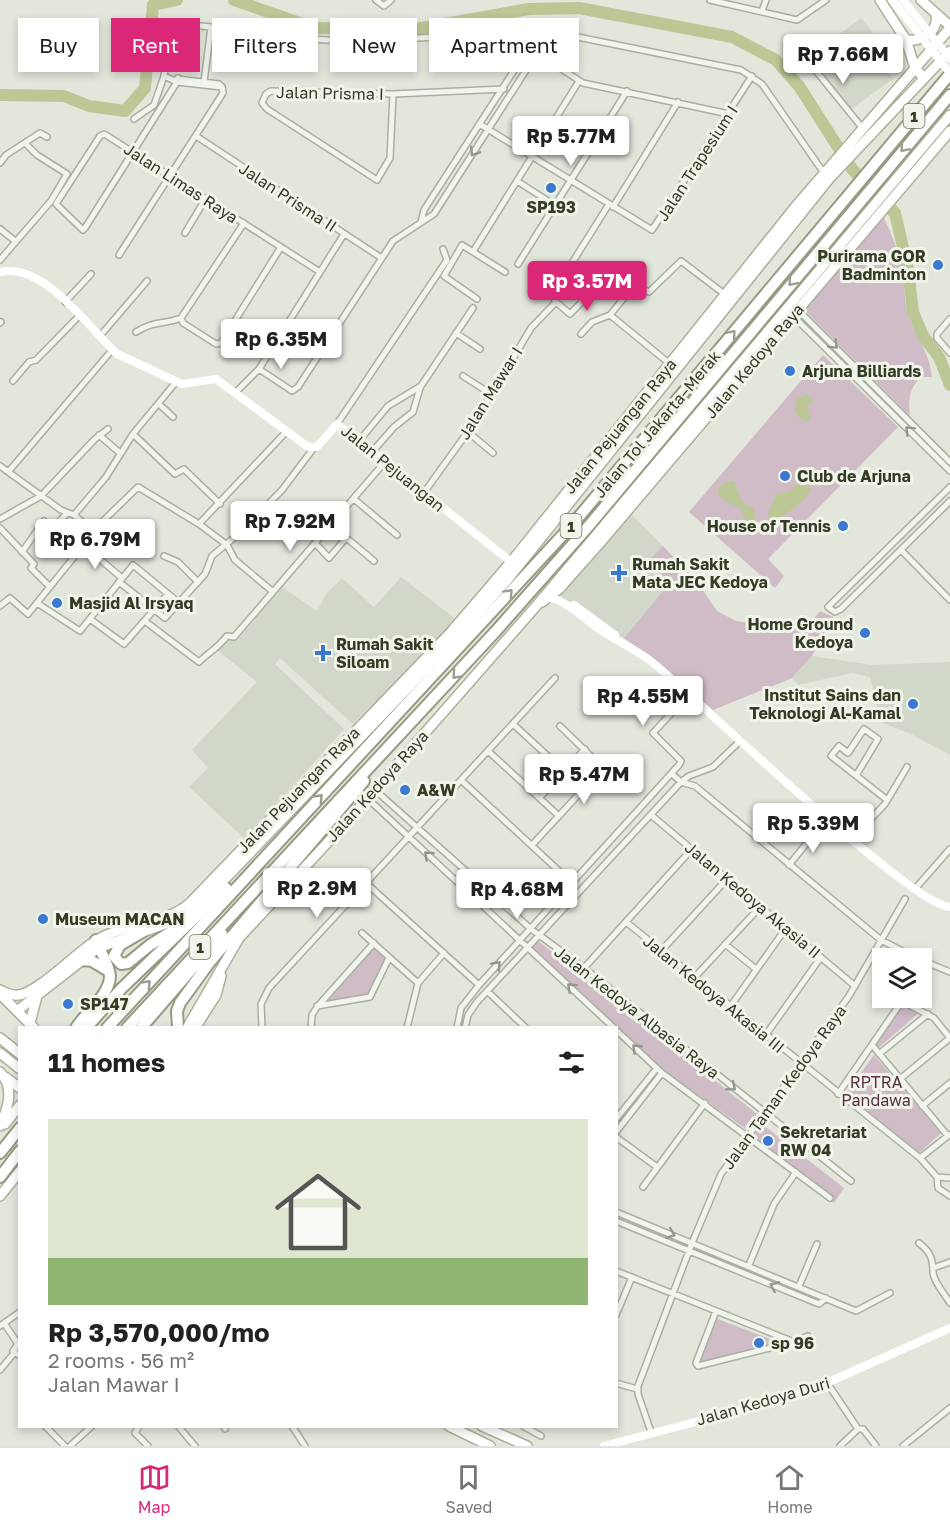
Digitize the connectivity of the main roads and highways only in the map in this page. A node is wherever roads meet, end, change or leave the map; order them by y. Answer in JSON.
{"nodes":[{"id":1,"x":880,"y":0,"type":"edge"},
{"id":2,"x":921,"y":0,"type":"edge"},
{"id":3,"x":936,"y":14,"type":"junction"},
{"id":4,"x":950,"y":27,"type":"edge"},
{"id":5,"x":906,"y":40,"type":"junction"},
{"id":6,"x":950,"y":51,"type":"edge"},
{"id":7,"x":915,"y":68,"type":"junction"},
{"id":8,"x":950,"y":74,"type":"edge"},
{"id":9,"x":924,"y":78,"type":"junction"},
{"id":10,"x":950,"y":95,"type":"edge"},
{"id":11,"x":950,"y":115,"type":"edge"},
{"id":12,"x":950,"y":131,"type":"edge"},
{"id":13,"x":866,"y":133,"type":"junction"},
{"id":14,"x":896,"y":185,"type":"junction"},
{"id":15,"x":792,"y":310,"type":"junction"},
{"id":16,"x":514,"y":564,"type":"junction"},
{"id":17,"x":537,"y":605,"type":"junction"},
{"id":18,"x":381,"y":756,"type":"junction"},
{"id":19,"x":279,"y":841,"type":"junction"},
{"id":20,"x":274,"y":867,"type":"junction"},
{"id":21,"x":198,"y":916,"type":"junction"},
{"id":22,"x":144,"y":931,"type":"junction"},
{"id":23,"x":97,"y":944,"type":"junction"},
{"id":24,"x":81,"y":960,"type":"junction"},
{"id":25,"x":222,"y":971,"type":"junction"},
{"id":26,"x":109,"y":973,"type":"junction"},
{"id":27,"x":0,"y":992,"type":"edge"},
{"id":28,"x":38,"y":994,"type":"junction"},
{"id":29,"x":17,"y":1011,"type":"junction"},
{"id":30,"x":32,"y":1025,"type":"edge"},
{"id":31,"x":78,"y":1026,"type":"edge"},
{"id":32,"x":88,"y":1026,"type":"edge"},
{"id":33,"x":109,"y":1026,"type":"edge"},
{"id":34,"x":128,"y":1026,"type":"edge"},
{"id":35,"x":143,"y":1026,"type":"edge"},
{"id":36,"x":178,"y":1026,"type":"edge"},
{"id":37,"x":188,"y":1026,"type":"edge"},
{"id":38,"x":196,"y":1026,"type":"edge"},
{"id":39,"x":4,"y":1041,"type":"edge"},
{"id":40,"x":18,"y":1052,"type":"edge"},
{"id":41,"x":0,"y":1053,"type":"edge"},
{"id":42,"x":18,"y":1067,"type":"edge"},
{"id":43,"x":2,"y":1074,"type":"edge"},
{"id":44,"x":18,"y":1086,"type":"edge"},
{"id":45,"x":18,"y":1108,"type":"edge"},
{"id":46,"x":0,"y":1126,"type":"edge"},
{"id":47,"x":0,"y":1131,"type":"edge"},
{"id":48,"x":18,"y":1131,"type":"edge"},
{"id":49,"x":0,"y":1154,"type":"edge"},
{"id":50,"x":18,"y":1154,"type":"edge"},
{"id":51,"x":18,"y":1174,"type":"edge"},
{"id":52,"x":0,"y":1177,"type":"edge"},
{"id":53,"x":0,"y":1196,"type":"edge"},
{"id":54,"x":453,"y":1428,"type":"edge"},
{"id":55,"x":489,"y":1428,"type":"edge"},
{"id":56,"x":490,"y":1446,"type":"edge"},
{"id":57,"x":527,"y":1446,"type":"edge"}],
"edges":[{"from":1,"to":5,"type":"main road"},
{"from":2,"to":3,"type":"main road"},
{"from":3,"to":4,"type":"main road"},
{"from":3,"to":5,"type":"main road"},
{"from":4,"to":7,"type":"main road","name":"Jalan Pejuangan Raya"},
{"from":5,"to":7,"type":"main road"},
{"from":6,"to":9,"type":"main road","name":"Jalan Pejuangan Raya"},
{"from":7,"to":9,"type":"main road"},
{"from":7,"to":13,"type":"main road","name":"Jalan Pejuangan Raya"},
{"from":19,"to":8,"type":"highway","name":"Jalan Tol Jakarta–Merak","number":"1","one_way":true},
{"from":9,"to":13,"type":"main road","name":"Jalan Pejuangan Raya"},
{"from":10,"to":18,"type":"highway","name":"Jalan Tol Jakarta–Merak","number":"1","one_way":true},
{"from":11,"to":14,"type":"main road","name":"Jalan Kedoya Raya"},
{"from":12,"to":14,"type":"main road","name":"Jalan Kedoya Raya"},
{"from":13,"to":16,"type":"main road","name":"Jalan Pejuangan Raya"},
{"from":14,"to":15,"type":"main road","name":"Jalan Kedoya Raya"},
{"from":15,"to":17,"type":"main road","name":"Jalan Kedoya Raya"},
{"from":15,"to":17,"type":"main road","name":"Jalan Kedoya Raya"},
{"from":16,"to":22,"type":"main road","name":"Jalan Pejuangan Raya"},
{"from":16,"to":23,"type":"main road","name":"Jalan Pejuangan Raya"},
{"from":17,"to":25,"type":"main road","name":"Jalan Kedoya Raya"},
{"from":18,"to":20,"type":"highway","name":"Jalan Tol Jakarta–Merak","number":"1"},
{"from":18,"to":36,"type":"highway"},
{"from":19,"to":21,"type":"highway"},
{"from":33,"to":19,"type":"highway","name":"Jalan Tol Jakarta–Merak","number":"1","one_way":true},
{"from":20,"to":34,"type":"highway","name":"Jalan Tol Jakarta–Merak","number":"1"},
{"from":20,"to":35,"type":"highway"},
{"from":21,"to":22,"type":"highway"},
{"from":21,"to":32,"type":"highway"},
{"from":22,"to":23,"type":"main road","name":"Jalan Pejuangan Raya"},
{"from":23,"to":24,"type":"main road","name":"Jalan Pejuangan Raya"},
{"from":23,"to":26,"type":"highway"},
{"from":23,"to":27,"type":"main road","name":"Jalan Pejuangan Raya"},
{"from":24,"to":26,"type":"highway"},
{"from":24,"to":28,"type":"main road","name":"Jalan Pejuangan Raya"},
{"from":25,"to":37,"type":"main road","name":"Jalan Kedoya Raya"},
{"from":25,"to":38,"type":"main road","name":"Jalan Kedoya Raya"},
{"from":26,"to":31,"type":"highway"},
{"from":27,"to":29,"type":"main road"},
{"from":28,"to":29,"type":"main road","name":"Jalan Pejuangan Raya"},
{"from":28,"to":30,"type":"main road"},
{"from":29,"to":30,"type":"main road"},
{"from":39,"to":40,"type":"main road"},
{"from":41,"to":42,"type":"main road"},
{"from":43,"to":44,"type":"main road"},
{"from":43,"to":46,"type":"main road"},
{"from":45,"to":47,"type":"main road"},
{"from":48,"to":49,"type":"highway"},
{"from":50,"to":52,"type":"highway"},
{"from":51,"to":53,"type":"main road"},
{"from":54,"to":56,"type":"main road"},
{"from":55,"to":57,"type":"main road"}]}
